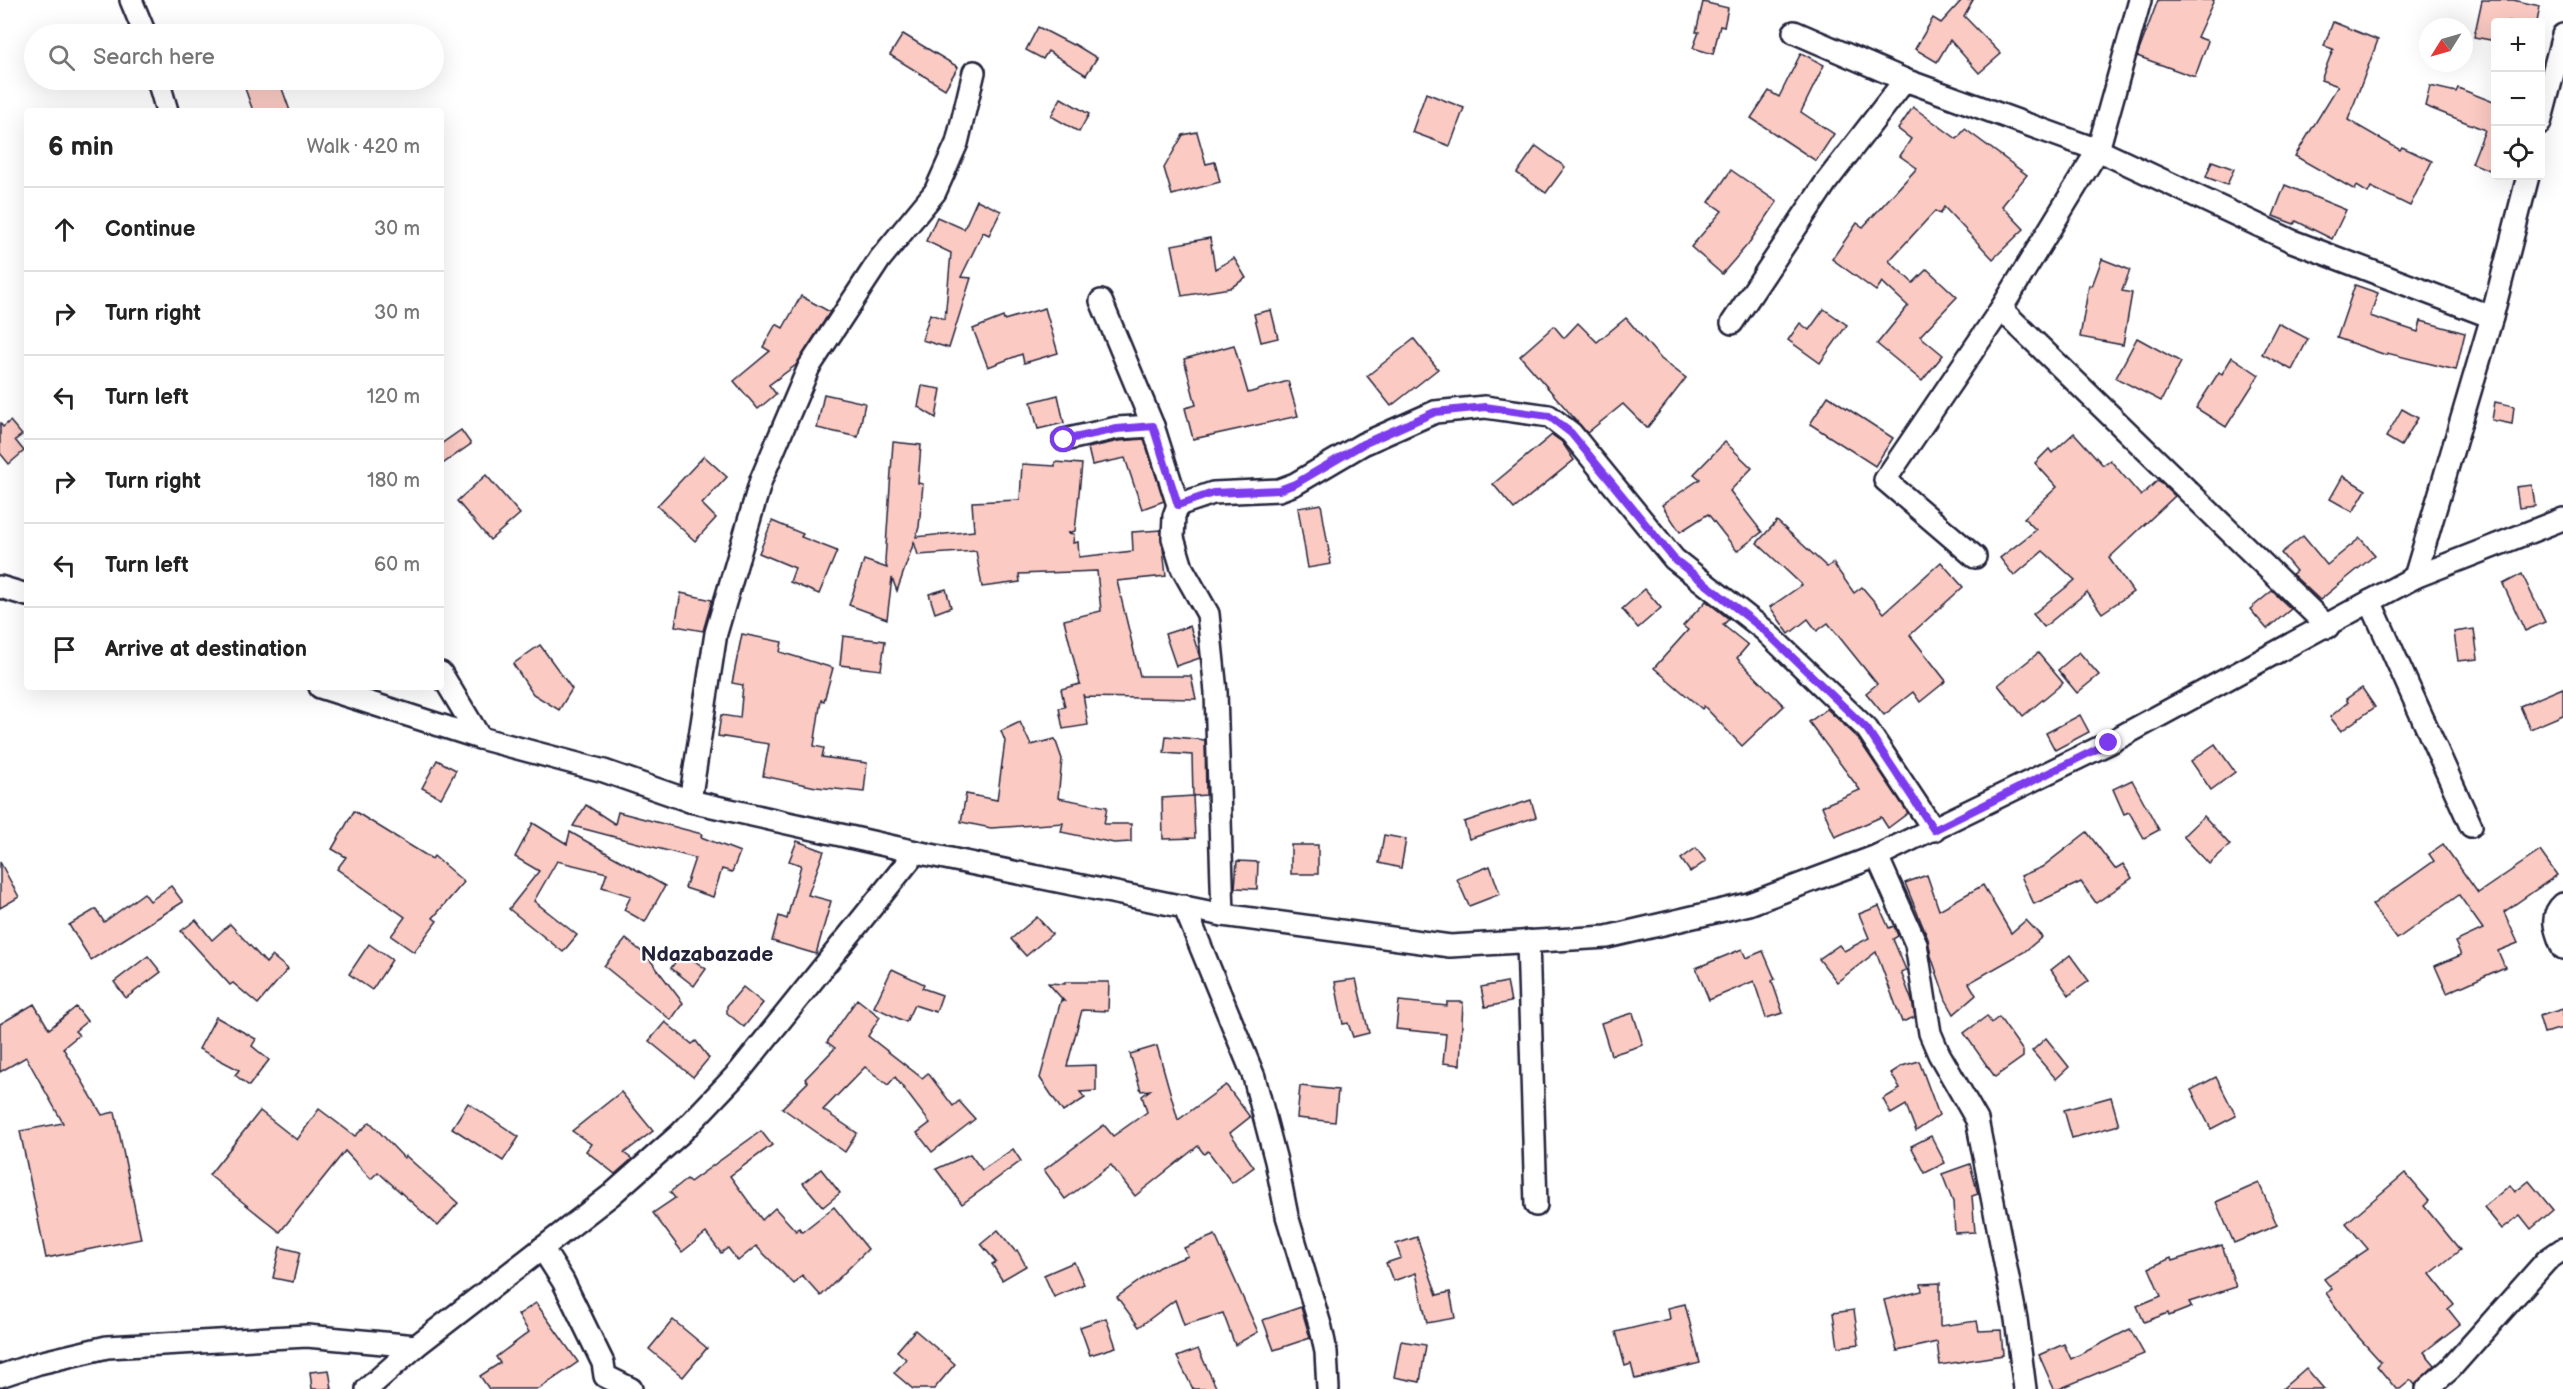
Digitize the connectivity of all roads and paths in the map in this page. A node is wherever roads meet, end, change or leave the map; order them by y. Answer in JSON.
{"nodes":[{"id":1,"x":131,"y":0,"type":"edge"},
{"id":2,"x":2140,"y":0,"type":"edge"},
{"id":3,"x":141,"y":24,"type":"edge"},
{"id":4,"x":1794,"y":32,"type":"dead end"},
{"id":5,"x":2561,"y":48,"type":"edge"},
{"id":6,"x":974,"y":72,"type":"dead end"},
{"id":7,"x":1905,"y":80,"type":"junction"},
{"id":8,"x":161,"y":90,"type":"edge"},
{"id":9,"x":166,"y":108,"type":"edge"},
{"id":10,"x":2545,"y":108,"type":"edge"},
{"id":11,"x":2098,"y":150,"type":"junction"},
{"id":12,"x":2527,"y":180,"type":"edge"},
{"id":13,"x":1101,"y":301,"type":"dead end"},
{"id":14,"x":2001,"y":309,"type":"junction"},
{"id":15,"x":2492,"y":317,"type":"junction"},
{"id":16,"x":1731,"y":322,"type":"dead end"},
{"id":17,"x":1153,"y":426,"type":"junction"},
{"id":18,"x":1064,"y":440,"type":"dead end"},
{"id":19,"x":1178,"y":505,"type":"junction"},
{"id":20,"x":2563,"y":519,"type":"edge"},
{"id":21,"x":1975,"y":557,"type":"dead end"},
{"id":22,"x":2415,"y":578,"type":"junction"},
{"id":23,"x":0,"y":587,"type":"edge"},
{"id":24,"x":24,"y":594,"type":"edge"},
{"id":25,"x":2370,"y":601,"type":"junction"},
{"id":26,"x":2328,"y":627,"type":"junction"},
{"id":27,"x":444,"y":678,"type":"edge"},
{"id":28,"x":329,"y":690,"type":"edge"},
{"id":29,"x":480,"y":738,"type":"junction"},
{"id":30,"x":690,"y":801,"type":"junction"},
{"id":31,"x":2471,"y":826,"type":"dead end"},
{"id":32,"x":1934,"y":830,"type":"junction"},
{"id":33,"x":916,"y":852,"type":"junction"},
{"id":34,"x":1877,"y":856,"type":"junction"},
{"id":35,"x":2563,"y":904,"type":"edge"},
{"id":36,"x":1184,"y":906,"type":"junction"},
{"id":37,"x":1223,"y":915,"type":"junction"},
{"id":38,"x":1528,"y":941,"type":"junction"},
{"id":39,"x":2563,"y":949,"type":"edge"},
{"id":40,"x":1536,"y":1205,"type":"dead end"},
{"id":41,"x":542,"y":1248,"type":"junction"},
{"id":42,"x":2563,"y":1249,"type":"edge"},
{"id":43,"x":416,"y":1346,"type":"junction"},
{"id":44,"x":0,"y":1376,"type":"edge"},
{"id":45,"x":2020,"y":1387,"type":"edge"},
{"id":46,"x":367,"y":1389,"type":"edge"},
{"id":47,"x":631,"y":1389,"type":"edge"},
{"id":48,"x":1328,"y":1389,"type":"edge"},
{"id":49,"x":2427,"y":1389,"type":"edge"}],
"edges":[{"from":1,"to":3,"type":"street"},
{"from":2,"to":11,"type":"street"},
{"from":4,"to":7,"type":"street"},
{"from":5,"to":10,"type":"street"},
{"from":6,"to":30,"type":"street"},
{"from":7,"to":11,"type":"street"},
{"from":7,"to":16,"type":"street"},
{"from":8,"to":9,"type":"street"},
{"from":11,"to":14,"type":"street"},
{"from":11,"to":15,"type":"street"},
{"from":12,"to":15,"type":"street"},
{"from":13,"to":17,"type":"street"},
{"from":14,"to":21,"type":"street"},
{"from":14,"to":26,"type":"street"},
{"from":15,"to":22,"type":"street"},
{"from":17,"to":18,"type":"street"},
{"from":17,"to":19,"type":"street"},
{"from":19,"to":32,"type":"street"},
{"from":19,"to":37,"type":"street"},
{"from":20,"to":22,"type":"street"},
{"from":22,"to":25,"type":"street"},
{"from":23,"to":24,"type":"street"},
{"from":25,"to":26,"type":"street"},
{"from":25,"to":31,"type":"street"},
{"from":26,"to":32,"type":"street"},
{"from":27,"to":29,"type":"street"},
{"from":28,"to":29,"type":"street"},
{"from":29,"to":30,"type":"street"},
{"from":30,"to":33,"type":"street"},
{"from":32,"to":34,"type":"street"},
{"from":33,"to":36,"type":"street"},
{"from":33,"to":41,"type":"street"},
{"from":34,"to":38,"type":"street"},
{"from":34,"to":45,"type":"street"},
{"from":35,"to":39,"type":"street"},
{"from":36,"to":37,"type":"street"},
{"from":36,"to":48,"type":"street"},
{"from":37,"to":38,"type":"street"},
{"from":38,"to":40,"type":"street"},
{"from":41,"to":43,"type":"street"},
{"from":41,"to":47,"type":"street"},
{"from":42,"to":49,"type":"street"},
{"from":43,"to":44,"type":"street"},
{"from":43,"to":46,"type":"street"}]}
